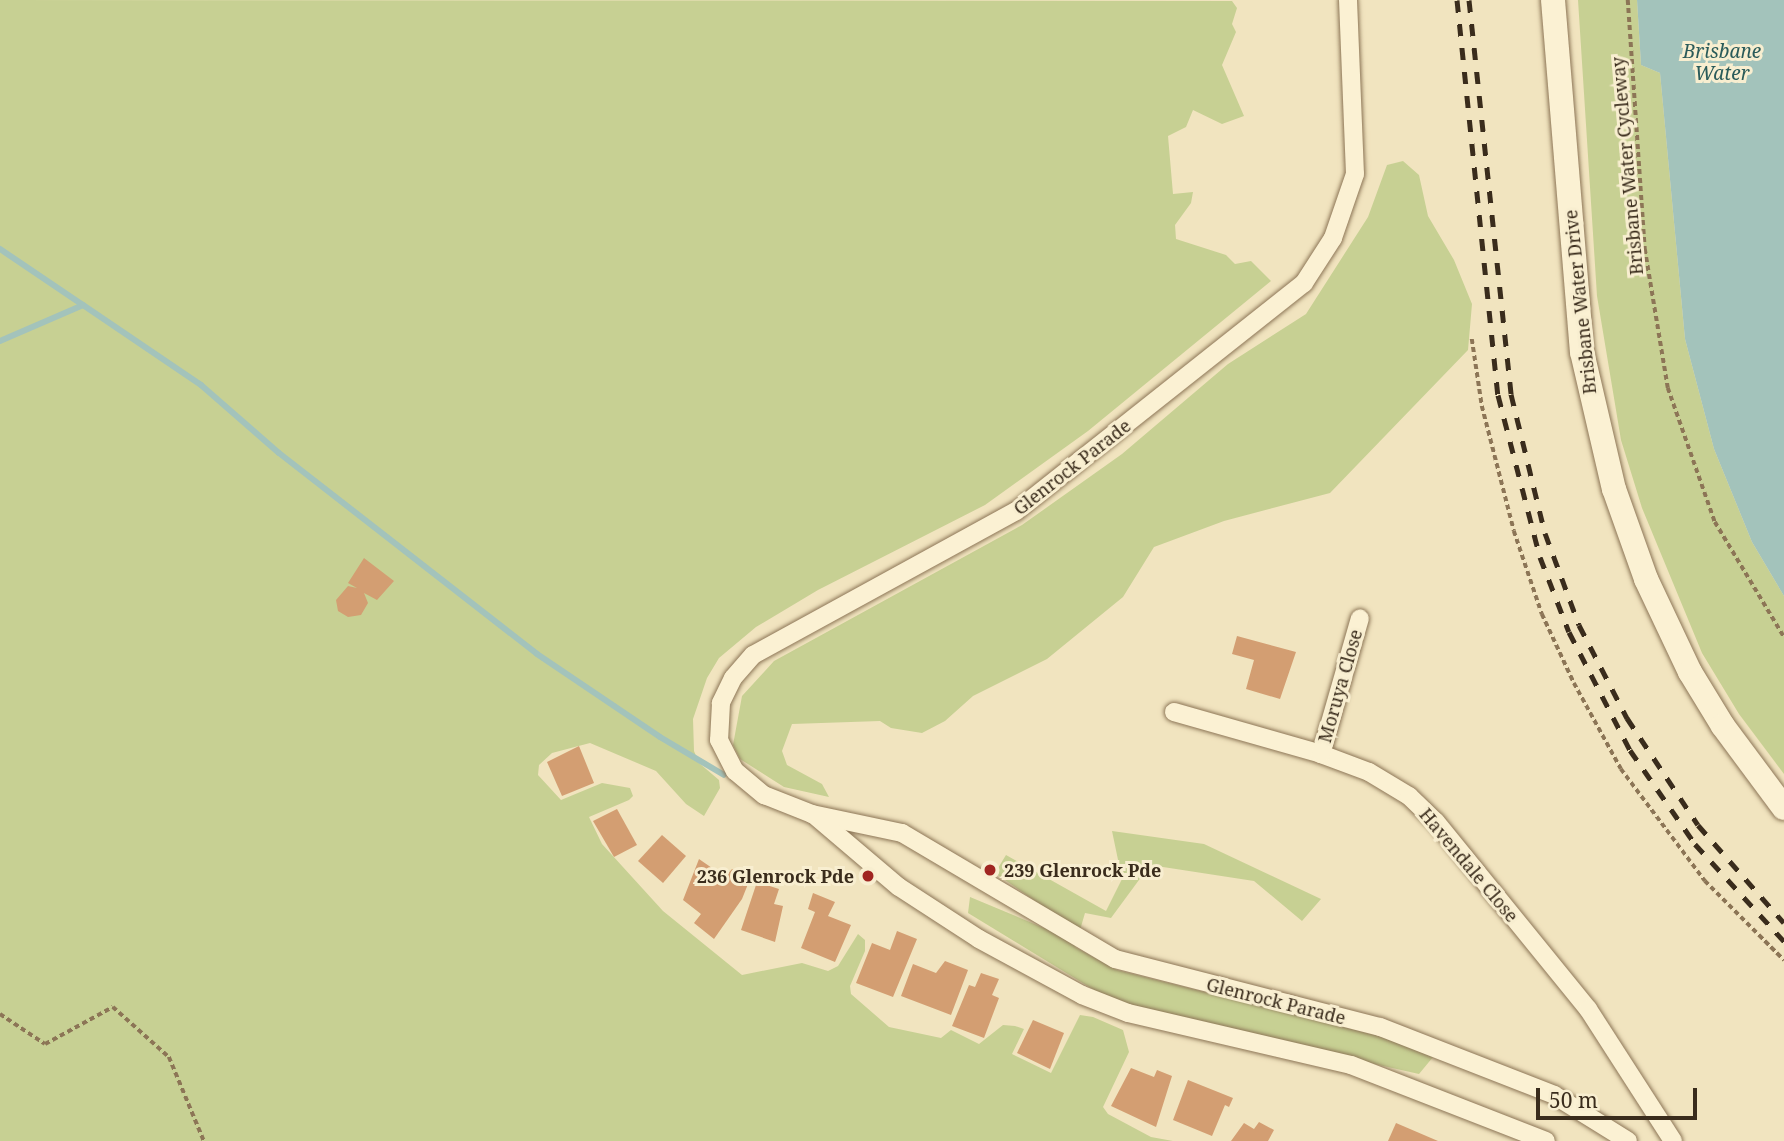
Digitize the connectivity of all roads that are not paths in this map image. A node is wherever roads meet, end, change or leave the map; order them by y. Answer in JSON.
{"nodes":[{"id":1,"x":1348,"y":0,"type":"edge"},
{"id":2,"x":1552,"y":0,"type":"edge"},
{"id":3,"x":1360,"y":618,"type":"dead end"},
{"id":4,"x":1174,"y":712,"type":"dead end"},
{"id":5,"x":1321,"y":754,"type":"junction"},
{"id":6,"x":1784,"y":808,"type":"edge"},
{"id":7,"x":812,"y":814,"type":"junction"},
{"id":8,"x":1546,"y":1141,"type":"edge"},
{"id":9,"x":1628,"y":1141,"type":"edge"},
{"id":10,"x":1673,"y":1141,"type":"edge"}],
"edges":[{"from":1,"to":7,"type":"street","name":"Glenrock Parade"},
{"from":2,"to":6,"type":"main road","name":"Brisbane Water Drive"},
{"from":3,"to":5,"type":"street","name":"Moruya Close"},
{"from":4,"to":5,"type":"street","name":"Havendale Close"},
{"from":5,"to":10,"type":"street","name":"Havendale Close"},
{"from":7,"to":8,"type":"street","name":"Glenrock Parade"},
{"from":7,"to":9,"type":"street","name":"Glenrock Parade"}]}
